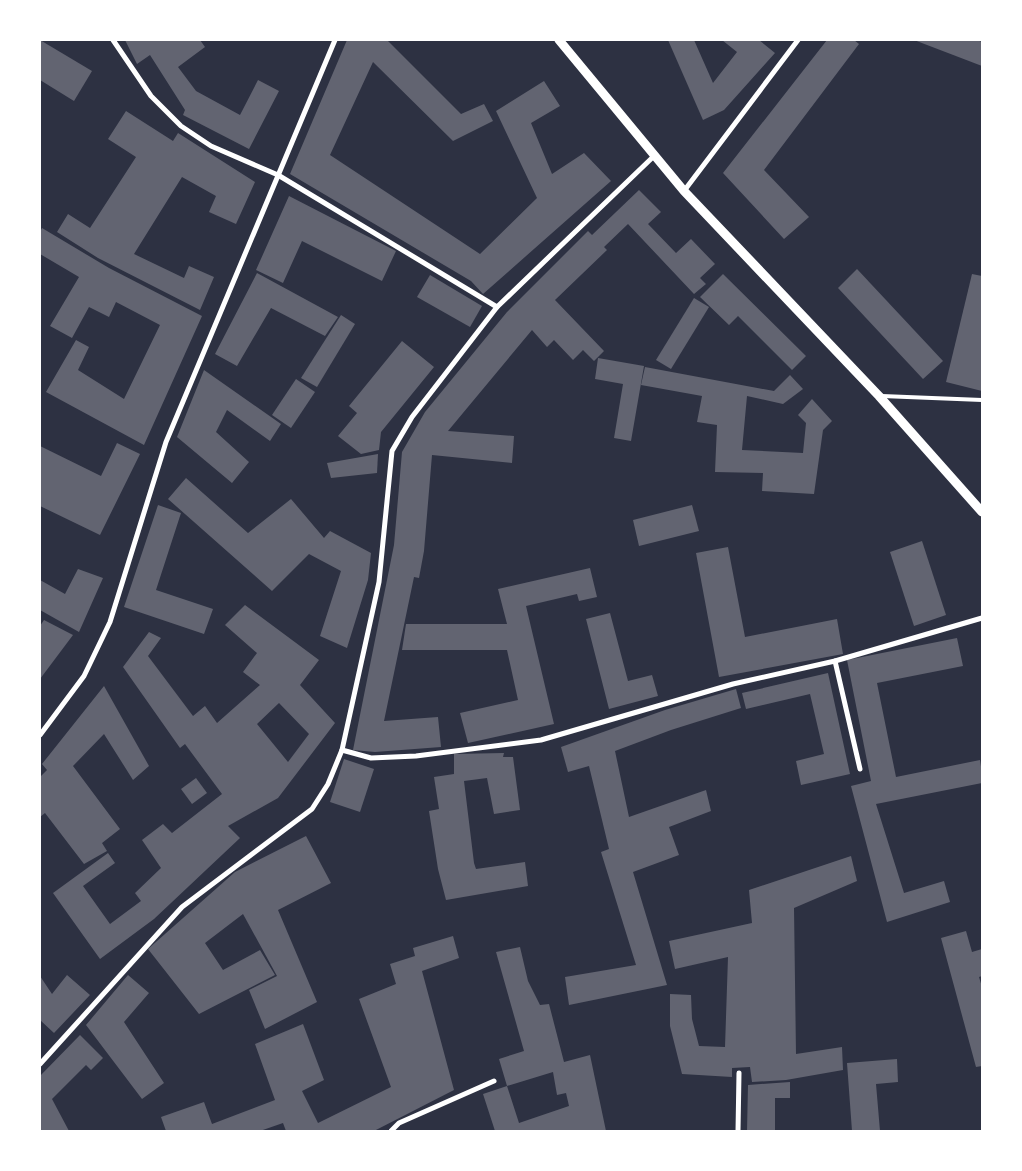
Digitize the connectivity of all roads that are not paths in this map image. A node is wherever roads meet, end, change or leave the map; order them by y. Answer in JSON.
{"nodes":[{"id":1,"x":113,"y":40,"type":"edge"},
{"id":2,"x":335,"y":40,"type":"edge"},
{"id":3,"x":558,"y":40,"type":"edge"},
{"id":4,"x":798,"y":40,"type":"edge"},
{"id":5,"x":654,"y":156,"type":"junction"},
{"id":6,"x":278,"y":175,"type":"junction"},
{"id":7,"x":684,"y":191,"type":"junction"},
{"id":8,"x":497,"y":307,"type":"junction"},
{"id":9,"x":879,"y":396,"type":"junction"},
{"id":10,"x":982,"y":400,"type":"edge"},
{"id":11,"x":982,"y":512,"type":"edge"},
{"id":12,"x":982,"y":618,"type":"edge"},
{"id":13,"x":835,"y":661,"type":"junction"},
{"id":14,"x":40,"y":735,"type":"edge"},
{"id":15,"x":342,"y":750,"type":"junction"},
{"id":16,"x":860,"y":769,"type":"dead end"},
{"id":17,"x":40,"y":1064,"type":"edge"},
{"id":18,"x":739,"y":1074,"type":"dead end"},
{"id":19,"x":494,"y":1081,"type":"dead end"},
{"id":20,"x":391,"y":1131,"type":"edge"},
{"id":21,"x":738,"y":1131,"type":"edge"}],
"edges":[{"from":1,"to":6,"type":"street"},
{"from":2,"to":6,"type":"street"},
{"from":3,"to":5,"type":"street"},
{"from":4,"to":7,"type":"street"},
{"from":5,"to":7,"type":"street"},
{"from":5,"to":8,"type":"street"},
{"from":6,"to":8,"type":"street"},
{"from":6,"to":14,"type":"street"},
{"from":7,"to":9,"type":"street"},
{"from":8,"to":15,"type":"street"},
{"from":9,"to":10,"type":"lane"},
{"from":9,"to":11,"type":"street"},
{"from":12,"to":13,"type":"street"},
{"from":13,"to":15,"type":"street"},
{"from":13,"to":16,"type":"street"},
{"from":15,"to":17,"type":"street"},
{"from":18,"to":21,"type":"street"},
{"from":19,"to":20,"type":"street"}]}
